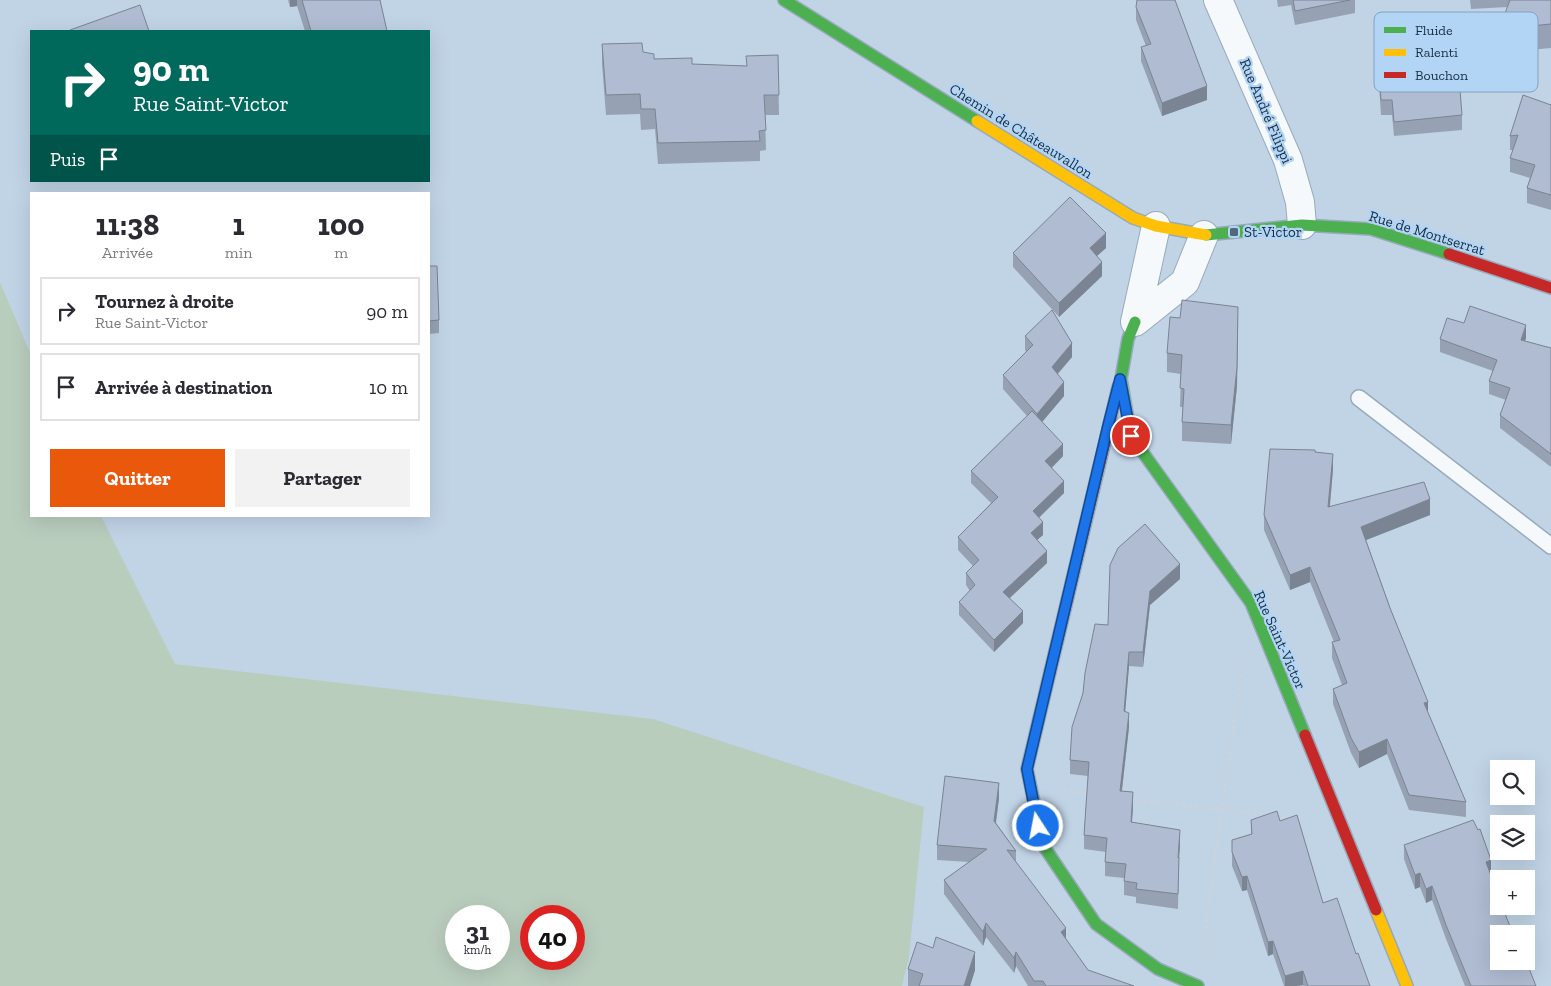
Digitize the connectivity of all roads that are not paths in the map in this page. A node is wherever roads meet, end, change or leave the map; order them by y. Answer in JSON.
{"nodes":[{"id":1,"x":784,"y":0,"type":"edge"},
{"id":2,"x":1218,"y":0,"type":"edge"},
{"id":3,"x":1302,"y":225,"type":"junction"},
{"id":4,"x":1156,"y":226,"type":"junction"},
{"id":5,"x":1261,"y":229,"type":"joint"},
{"id":6,"x":1204,"y":235,"type":"junction"},
{"id":7,"x":1551,"y":288,"type":"edge"},
{"id":8,"x":1135,"y":322,"type":"junction"},
{"id":9,"x":1120,"y":379,"type":"junction"},
{"id":10,"x":1359,"y":398,"type":"dead end"},
{"id":11,"x":1551,"y":546,"type":"edge"},
{"id":12,"x":1198,"y":986,"type":"edge"},
{"id":13,"x":1407,"y":986,"type":"edge"}],
"edges":[{"from":1,"to":4,"type":"street","name":"Chemin de Châteauvallon"},
{"from":2,"to":3,"type":"street","name":"Rue André Filippi"},
{"from":3,"to":5,"type":"street","name":"Rue de Montserrat"},
{"from":3,"to":7,"type":"street","name":"Rue de Montserrat"},
{"from":4,"to":6,"type":"street","name":"Chemin de Châteauvallon"},
{"from":4,"to":8,"type":"street"},
{"from":5,"to":6,"type":"street","name":"Chemin de Châteauvallon"},
{"from":6,"to":8,"type":"street"},
{"from":8,"to":9,"type":"street","name":"Rue Saint-Victor"},
{"from":9,"to":12,"type":"street"},
{"from":9,"to":13,"type":"street","name":"Rue Saint-Victor"},
{"from":10,"to":11,"type":"lane"}]}
